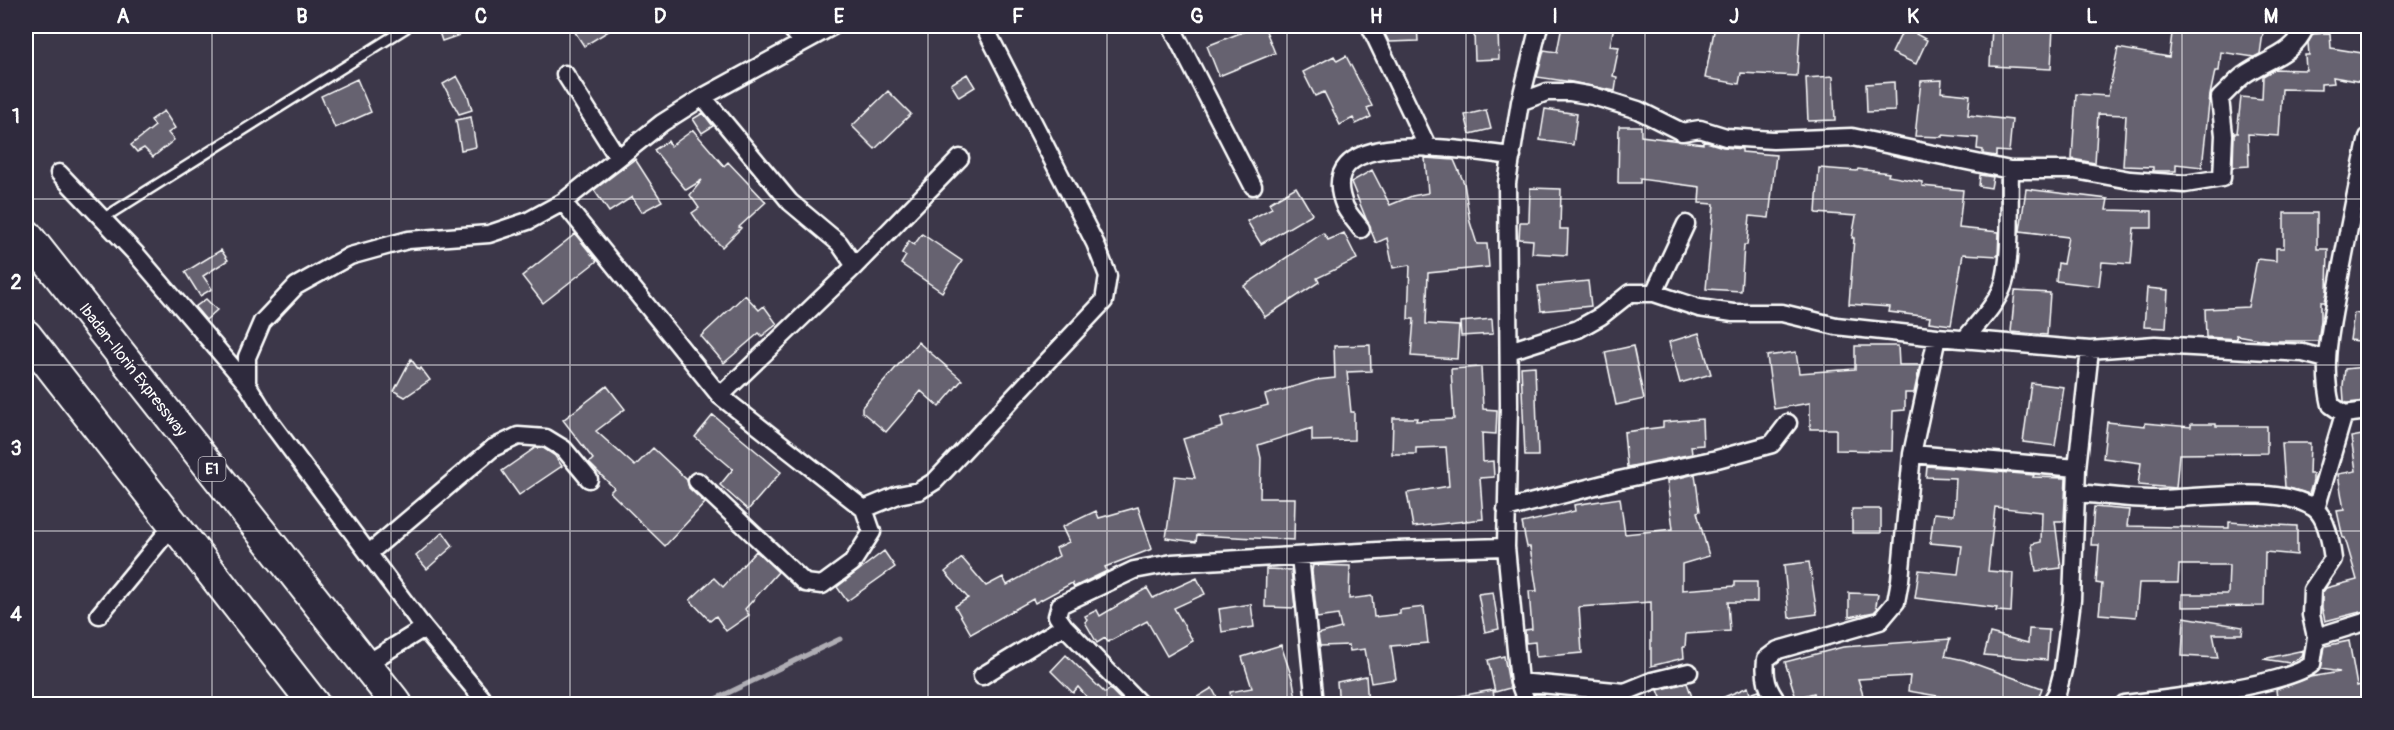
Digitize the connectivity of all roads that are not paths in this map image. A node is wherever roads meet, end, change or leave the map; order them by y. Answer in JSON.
{"nodes":[{"id":1,"x":789,"y":26,"type":"edge"},
{"id":2,"x":833,"y":26,"type":"edge"},
{"id":3,"x":984,"y":26,"type":"edge"},
{"id":4,"x":1171,"y":26,"type":"edge"},
{"id":5,"x":1370,"y":26,"type":"edge"},
{"id":6,"x":1539,"y":26,"type":"edge"},
{"id":7,"x":2306,"y":26,"type":"edge"},
{"id":8,"x":406,"y":28,"type":"dead end"},
{"id":9,"x":802,"y":41,"type":"junction"},
{"id":10,"x":565,"y":74,"type":"dead end"},
{"id":11,"x":703,"y":97,"type":"junction"},
{"id":12,"x":1520,"y":102,"type":"junction"},
{"id":13,"x":2368,"y":137,"type":"edge"},
{"id":14,"x":1428,"y":148,"type":"junction"},
{"id":15,"x":1512,"y":156,"type":"junction"},
{"id":16,"x":618,"y":158,"type":"junction"},
{"id":17,"x":960,"y":158,"type":"dead end"},
{"id":18,"x":2010,"y":170,"type":"junction"},
{"id":19,"x":59,"y":173,"type":"dead end"},
{"id":20,"x":1253,"y":186,"type":"dead end"},
{"id":21,"x":563,"y":202,"type":"junction"},
{"id":22,"x":102,"y":219,"type":"junction"},
{"id":23,"x":1686,"y":224,"type":"dead end"},
{"id":24,"x":1361,"y":229,"type":"dead end"},
{"id":25,"x":26,"y":234,"type":"edge"},
{"id":26,"x":855,"y":266,"type":"junction"},
{"id":27,"x":1654,"y":293,"type":"junction"},
{"id":28,"x":26,"y":335,"type":"edge"},
{"id":29,"x":1936,"y":337,"type":"junction"},
{"id":30,"x":1965,"y":339,"type":"junction"},
{"id":31,"x":2090,"y":350,"type":"junction"},
{"id":32,"x":1509,"y":351,"type":"junction"},
{"id":33,"x":2325,"y":359,"type":"junction"},
{"id":34,"x":247,"y":384,"type":"junction"},
{"id":35,"x":720,"y":396,"type":"junction"},
{"id":36,"x":2368,"y":411,"type":"edge"},
{"id":37,"x":2344,"y":414,"type":"junction"},
{"id":38,"x":1788,"y":423,"type":"dead end"},
{"id":39,"x":1912,"y":454,"type":"junction"},
{"id":40,"x":2077,"y":468,"type":"junction"},
{"id":41,"x":588,"y":479,"type":"dead end"},
{"id":42,"x":698,"y":481,"type":"dead end"},
{"id":43,"x":2077,"y":493,"type":"junction"},
{"id":44,"x":864,"y":509,"type":"junction"},
{"id":45,"x":1506,"y":509,"type":"junction"},
{"id":46,"x":2316,"y":509,"type":"junction"},
{"id":47,"x":173,"y":525,"type":"junction"},
{"id":48,"x":1506,"y":547,"type":"junction"},
{"id":49,"x":369,"y":553,"type":"junction"},
{"id":50,"x":1300,"y":556,"type":"junction"},
{"id":51,"x":99,"y":615,"type":"dead end"},
{"id":52,"x":2368,"y":621,"type":"edge"},
{"id":53,"x":1064,"y":626,"type":"junction"},
{"id":54,"x":424,"y":628,"type":"junction"},
{"id":55,"x":2316,"y":637,"type":"junction"},
{"id":56,"x":366,"y":664,"type":"junction"},
{"id":57,"x":1689,"y":672,"type":"dead end"},
{"id":58,"x":982,"y":676,"type":"dead end"},
{"id":59,"x":1519,"y":682,"type":"junction"},
{"id":60,"x":314,"y":705,"type":"edge"},
{"id":61,"x":397,"y":705,"type":"edge"},
{"id":62,"x":487,"y":705,"type":"edge"},
{"id":63,"x":1140,"y":705,"type":"edge"},
{"id":64,"x":1315,"y":705,"type":"edge"},
{"id":65,"x":1527,"y":705,"type":"edge"},
{"id":66,"x":1779,"y":705,"type":"edge"},
{"id":67,"x":2049,"y":705,"type":"edge"},
{"id":68,"x":2124,"y":705,"type":"edge"}],
"edges":[{"from":1,"to":9,"type":"street"},
{"from":2,"to":9,"type":"street"},
{"from":3,"to":44,"type":"street"},
{"from":4,"to":20,"type":"street"},
{"from":5,"to":14,"type":"street"},
{"from":6,"to":12,"type":"street"},
{"from":7,"to":18,"type":"street"},
{"from":8,"to":22,"type":"lane"},
{"from":9,"to":11,"type":"street"},
{"from":10,"to":16,"type":"street"},
{"from":11,"to":16,"type":"street"},
{"from":11,"to":26,"type":"street"},
{"from":12,"to":15,"type":"street"},
{"from":12,"to":18,"type":"street"},
{"from":13,"to":33,"type":"street"},
{"from":14,"to":15,"type":"street"},
{"from":14,"to":24,"type":"street"},
{"from":15,"to":32,"type":"street"},
{"from":16,"to":21,"type":"street"},
{"from":17,"to":26,"type":"street"},
{"from":18,"to":30,"type":"street"},
{"from":19,"to":22,"type":"street"},
{"from":21,"to":34,"type":"street"},
{"from":21,"to":35,"type":"street"},
{"from":22,"to":34,"type":"street"},
{"from":23,"to":27,"type":"street"},
{"from":25,"to":56,"type":"highway","name":"Ibadan-Ilorin Expressway","number":"E1"},
{"from":26,"to":35,"type":"street"},
{"from":27,"to":29,"type":"street"},
{"from":27,"to":32,"type":"street"},
{"from":28,"to":47,"type":"highway"},
{"from":29,"to":30,"type":"street"},
{"from":29,"to":39,"type":"street"},
{"from":30,"to":31,"type":"street"},
{"from":31,"to":33,"type":"street"},
{"from":31,"to":40,"type":"street"},
{"from":32,"to":45,"type":"street"},
{"from":33,"to":37,"type":"street"},
{"from":34,"to":49,"type":"street"},
{"from":35,"to":44,"type":"street"},
{"from":36,"to":37,"type":"street"},
{"from":37,"to":46,"type":"street"},
{"from":38,"to":45,"type":"street"},
{"from":39,"to":40,"type":"street"},
{"from":39,"to":66,"type":"street"},
{"from":40,"to":43,"type":"street"},
{"from":41,"to":49,"type":"street"},
{"from":42,"to":44,"type":"street"},
{"from":43,"to":46,"type":"street"},
{"from":43,"to":67,"type":"street"},
{"from":45,"to":48,"type":"street"},
{"from":46,"to":55,"type":"street"},
{"from":47,"to":51,"type":"street"},
{"from":47,"to":60,"type":"highway"},
{"from":48,"to":50,"type":"street"},
{"from":48,"to":59,"type":"street"},
{"from":49,"to":54,"type":"street"},
{"from":50,"to":53,"type":"street"},
{"from":50,"to":64,"type":"street"},
{"from":52,"to":55,"type":"street"},
{"from":53,"to":58,"type":"street"},
{"from":53,"to":63,"type":"street"},
{"from":54,"to":56,"type":"street"},
{"from":54,"to":62,"type":"street"},
{"from":55,"to":68,"type":"street"},
{"from":56,"to":61,"type":"highway","name":"Ibadan-Ilorin Expressway","number":"E1"},
{"from":57,"to":59,"type":"street"},
{"from":59,"to":65,"type":"street"}]}
